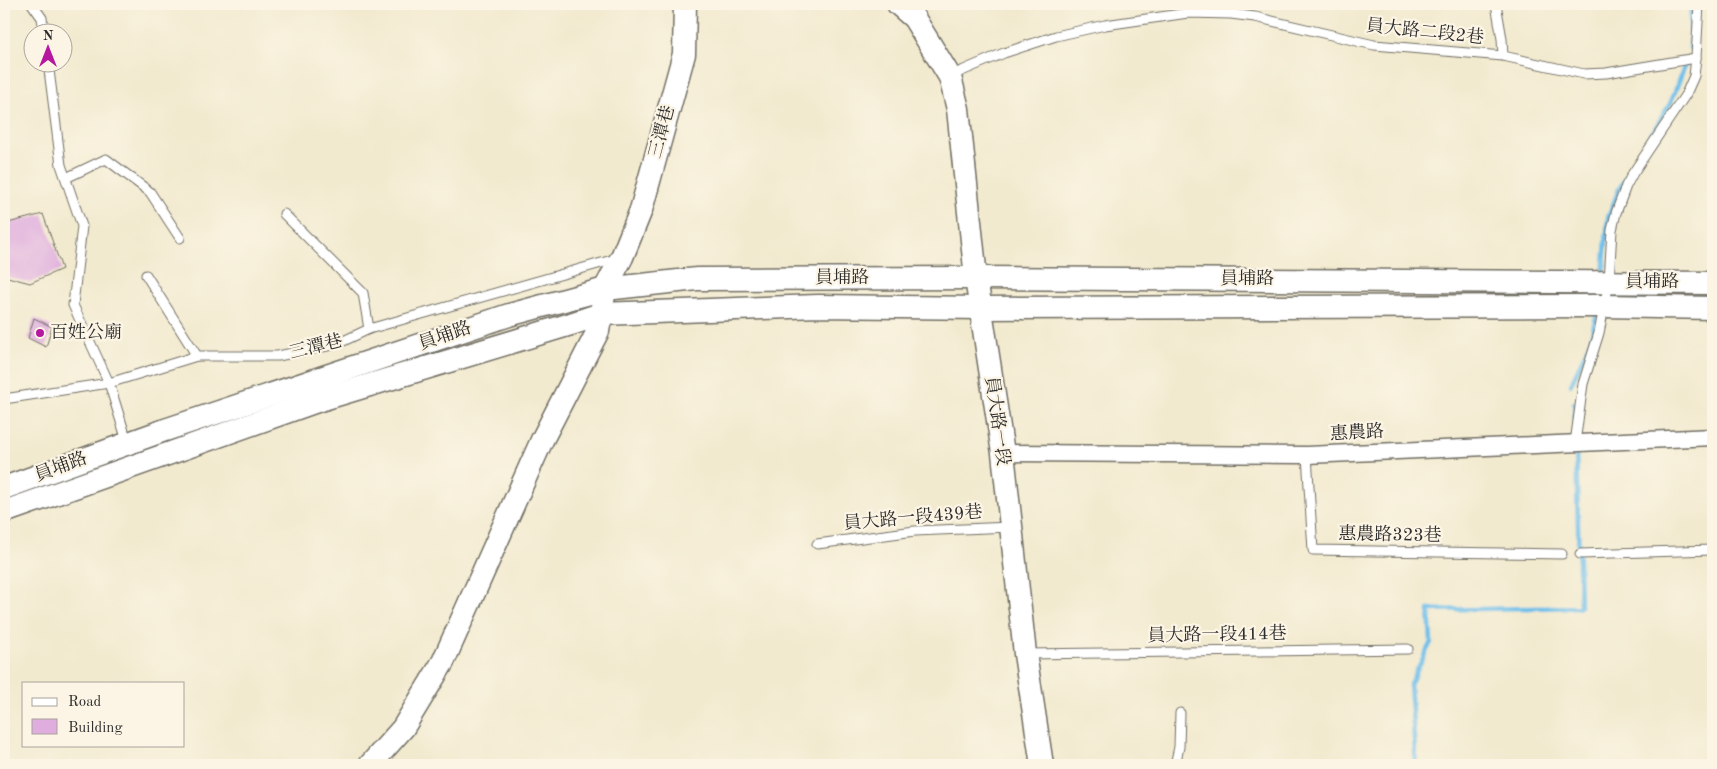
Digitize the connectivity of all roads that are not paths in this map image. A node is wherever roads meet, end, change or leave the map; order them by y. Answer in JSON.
{"nodes":[{"id":1,"x":32,"y":4,"type":"edge"},
{"id":2,"x":685,"y":4,"type":"edge"},
{"id":3,"x":898,"y":4,"type":"edge"},
{"id":4,"x":1496,"y":4,"type":"edge"},
{"id":5,"x":1698,"y":4,"type":"edge"},
{"id":6,"x":1188,"y":8,"type":"edge"},
{"id":7,"x":43,"y":22,"type":"edge"},
{"id":8,"x":1503,"y":56,"type":"junction"},
{"id":9,"x":1696,"y":58,"type":"junction"},
{"id":10,"x":49,"y":72,"type":"edge"},
{"id":11,"x":950,"y":77,"type":"junction"},
{"id":12,"x":66,"y":178,"type":"junction"},
{"id":13,"x":284,"y":214,"type":"dead end"},
{"id":14,"x":180,"y":238,"type":"dead end"},
{"id":15,"x":622,"y":257,"type":"junction"},
{"id":16,"x":146,"y":275,"type":"dead end"},
{"id":17,"x":976,"y":278,"type":"junction"},
{"id":18,"x":1609,"y":282,"type":"junction"},
{"id":19,"x":1713,"y":283,"type":"edge"},
{"id":20,"x":605,"y":289,"type":"junction"},
{"id":21,"x":1603,"y":306,"type":"junction"},
{"id":22,"x":981,"y":308,"type":"junction"},
{"id":23,"x":1713,"y":308,"type":"edge"},
{"id":24,"x":601,"y":314,"type":"junction"},
{"id":25,"x":369,"y":329,"type":"junction"},
{"id":26,"x":198,"y":356,"type":"junction"},
{"id":27,"x":109,"y":383,"type":"junction"},
{"id":28,"x":4,"y":399,"type":"edge"},
{"id":29,"x":1713,"y":438,"type":"edge"},
{"id":30,"x":1575,"y":443,"type":"junction"},
{"id":31,"x":1003,"y":453,"type":"junction"},
{"id":32,"x":132,"y":454,"type":"junction"},
{"id":33,"x":1307,"y":455,"type":"junction"},
{"id":34,"x":4,"y":488,"type":"edge"},
{"id":35,"x":4,"y":512,"type":"edge"},
{"id":36,"x":1011,"y":527,"type":"junction"},
{"id":37,"x":817,"y":544,"type":"dead end"},
{"id":38,"x":1713,"y":550,"type":"edge"},
{"id":39,"x":1562,"y":554,"type":"dead end"},
{"id":40,"x":1580,"y":554,"type":"dead end"},
{"id":41,"x":1408,"y":649,"type":"dead end"},
{"id":42,"x":1025,"y":654,"type":"junction"},
{"id":43,"x":1180,"y":713,"type":"dead end"},
{"id":44,"x":370,"y":765,"type":"edge"},
{"id":45,"x":1042,"y":765,"type":"edge"},
{"id":46,"x":1175,"y":765,"type":"edge"}],
"edges":[{"from":1,"to":7,"type":"lane"},
{"from":2,"to":15,"type":"street","name":"三潭巷"},
{"from":3,"to":11,"type":"street","name":"員大路一段"},
{"from":4,"to":8,"type":"lane"},
{"from":5,"to":9,"type":"lane"},
{"from":6,"to":8,"type":"lane","name":"員大路二段2巷"},
{"from":6,"to":11,"type":"lane","name":"員大路二段2巷"},
{"from":8,"to":9,"type":"lane","name":"員大路二段2巷"},
{"from":9,"to":18,"type":"lane"},
{"from":10,"to":12,"type":"lane"},
{"from":11,"to":17,"type":"street","name":"員大路一段"},
{"from":12,"to":14,"type":"lane"},
{"from":12,"to":27,"type":"lane"},
{"from":13,"to":25,"type":"lane"},
{"from":15,"to":20,"type":"street","name":"三潭巷"},
{"from":15,"to":25,"type":"lane","name":"三潭巷"},
{"from":16,"to":26,"type":"lane"},
{"from":17,"to":18,"type":"street","name":"員埔路"},
{"from":17,"to":20,"type":"street","name":"員埔路"},
{"from":17,"to":22,"type":"street","name":"員大路一段"},
{"from":18,"to":19,"type":"street","name":"員埔路"},
{"from":18,"to":21,"type":"lane"},
{"from":20,"to":24,"type":"street","name":"三潭巷"},
{"from":20,"to":32,"type":"street","name":"員埔路"},
{"from":21,"to":22,"type":"street","name":"員埔路"},
{"from":21,"to":23,"type":"street","name":"員埔路"},
{"from":21,"to":30,"type":"lane"},
{"from":22,"to":24,"type":"street","name":"員埔路"},
{"from":22,"to":31,"type":"street","name":"員大路一段"},
{"from":24,"to":32,"type":"street","name":"員埔路"},
{"from":24,"to":44,"type":"street","name":"三潭巷"},
{"from":25,"to":26,"type":"lane","name":"三潭巷"},
{"from":26,"to":27,"type":"lane","name":"三潭巷"},
{"from":27,"to":28,"type":"lane","name":"三潭巷"},
{"from":27,"to":32,"type":"lane"},
{"from":29,"to":30,"type":"street","name":"惠農路"},
{"from":30,"to":33,"type":"street","name":"惠農路"},
{"from":31,"to":33,"type":"street","name":"惠農路"},
{"from":31,"to":36,"type":"street","name":"員大路一段"},
{"from":32,"to":34,"type":"street","name":"員埔路"},
{"from":32,"to":35,"type":"street","name":"員埔路"},
{"from":33,"to":39,"type":"lane","name":"惠農路323巷"},
{"from":36,"to":37,"type":"lane","name":"員大路一段439巷"},
{"from":36,"to":42,"type":"street","name":"員大路一段"},
{"from":38,"to":40,"type":"lane"},
{"from":41,"to":42,"type":"lane","name":"員大路一段414巷"},
{"from":42,"to":45,"type":"street","name":"員大路一段"},
{"from":43,"to":46,"type":"lane"}]}
